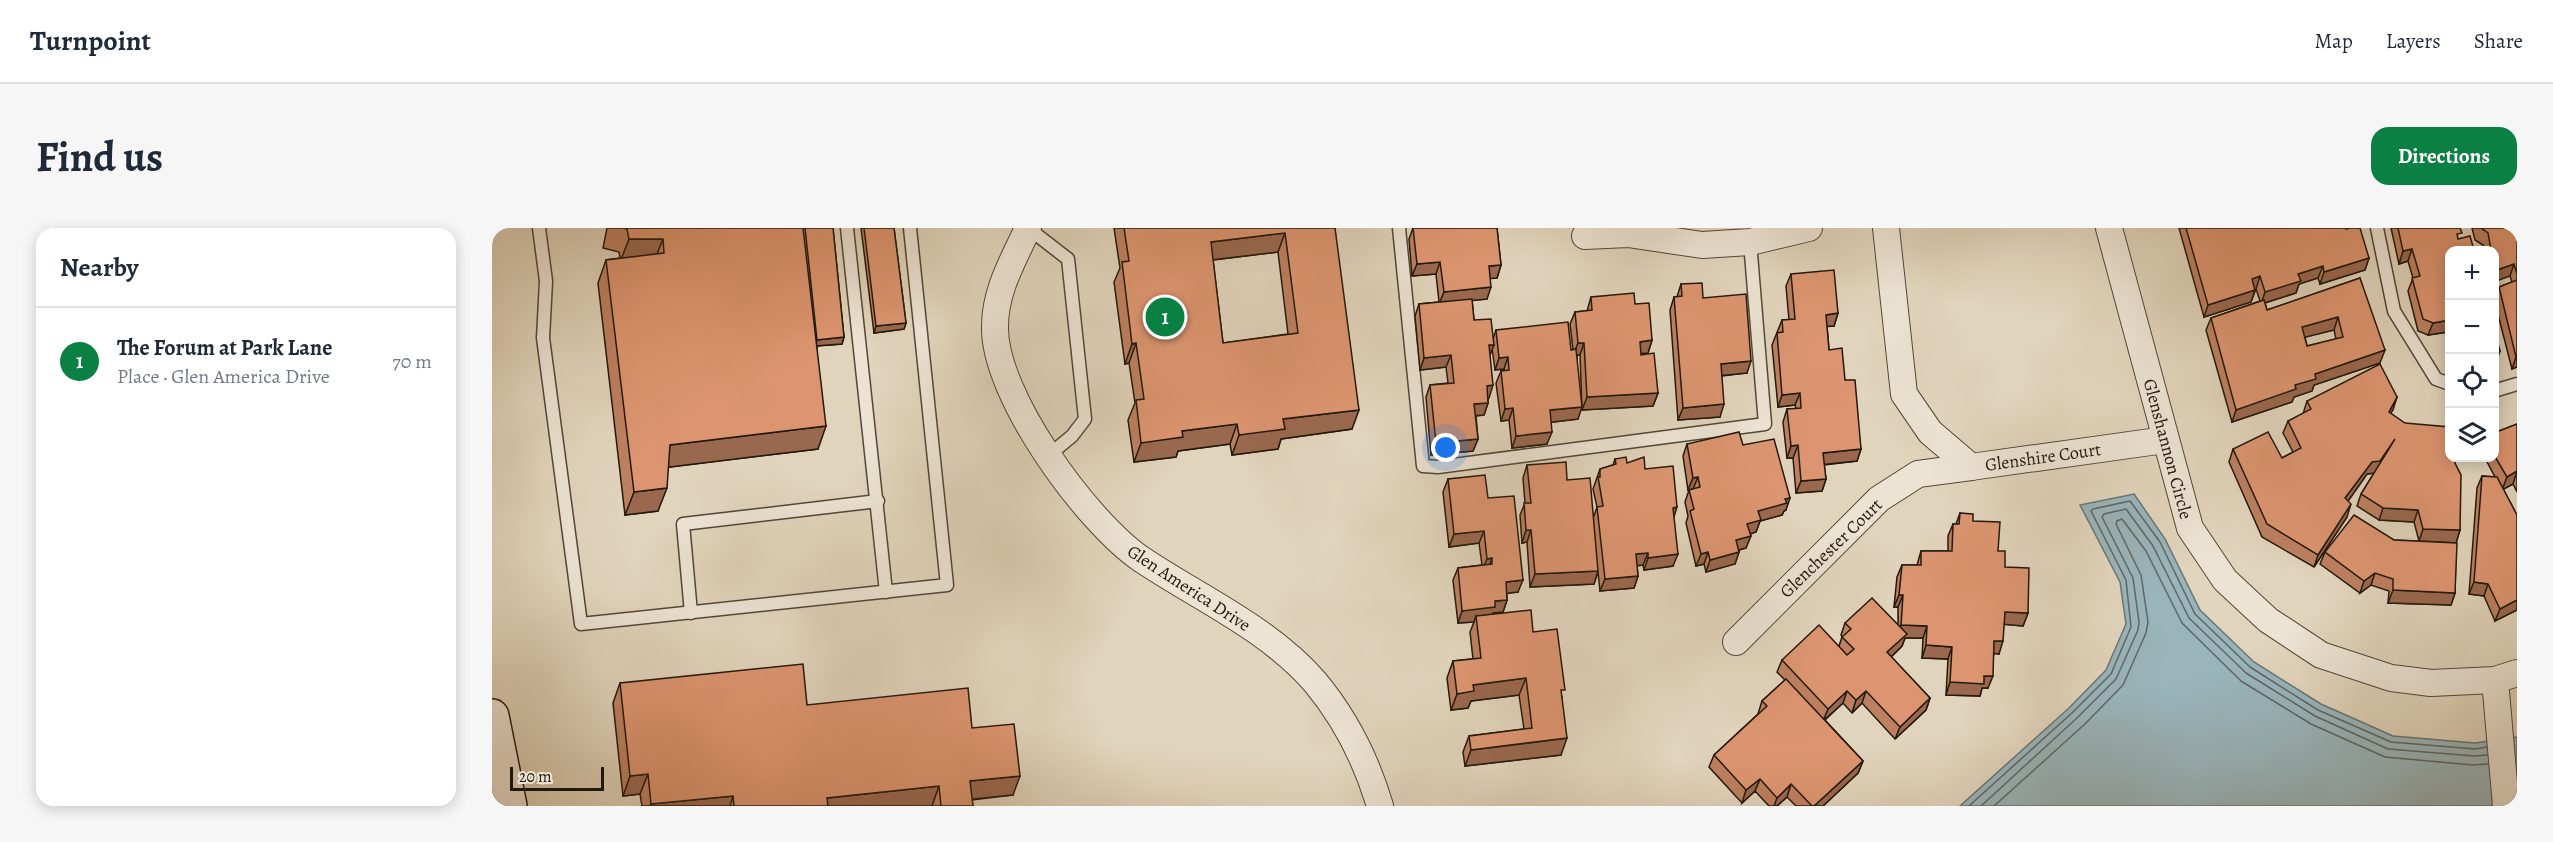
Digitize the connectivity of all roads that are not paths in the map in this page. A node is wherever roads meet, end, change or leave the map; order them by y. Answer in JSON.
{"nodes":[{"id":1,"x":539,"y":228,"type":"edge"},
{"id":2,"x":847,"y":228,"type":"edge"},
{"id":3,"x":910,"y":228,"type":"edge"},
{"id":4,"x":1028,"y":228,"type":"edge"},
{"id":5,"x":1399,"y":228,"type":"edge"},
{"id":6,"x":1809,"y":228,"type":"edge"},
{"id":7,"x":1886,"y":228,"type":"edge"},
{"id":8,"x":2109,"y":228,"type":"edge"},
{"id":9,"x":2377,"y":228,"type":"edge"},
{"id":10,"x":1585,"y":236,"type":"dead end"},
{"id":11,"x":1750,"y":242,"type":"junction"},
{"id":12,"x":2445,"y":382,"type":"edge"},
{"id":13,"x":2517,"y":384,"type":"edge"},
{"id":14,"x":2499,"y":389,"type":"edge"},
{"id":15,"x":2165,"y":440,"type":"junction"},
{"id":16,"x":1048,"y":455,"type":"junction"},
{"id":17,"x":1971,"y":467,"type":"junction"},
{"id":18,"x":878,"y":501,"type":"junction"},
{"id":19,"x":886,"y":592,"type":"junction"},
{"id":20,"x":691,"y":613,"type":"junction"},
{"id":21,"x":1736,"y":642,"type":"dead end"},
{"id":22,"x":2506,"y":676,"type":"edge"},
{"id":23,"x":492,"y":716,"type":"edge"},
{"id":24,"x":510,"y":806,"type":"edge"},
{"id":25,"x":1380,"y":806,"type":"edge"},
{"id":26,"x":2506,"y":806,"type":"edge"}],
"edges":[{"from":1,"to":20,"type":"lane"},
{"from":2,"to":18,"type":"lane"},
{"from":3,"to":19,"type":"lane"},
{"from":4,"to":16,"type":"street","name":"Glen America Drive"},
{"from":4,"to":16,"type":"lane"},
{"from":5,"to":11,"type":"lane"},
{"from":6,"to":11,"type":"street"},
{"from":7,"to":17,"type":"street","name":"Glenshire Court"},
{"from":8,"to":15,"type":"street","name":"Glenshannon Circle"},
{"from":9,"to":12,"type":"lane"},
{"from":10,"to":11,"type":"street"},
{"from":13,"to":14,"type":"lane"},
{"from":15,"to":17,"type":"street","name":"Glenshire Court"},
{"from":15,"to":22,"type":"street","name":"Glenshannon Circle"},
{"from":16,"to":25,"type":"street","name":"Glen America Drive"},
{"from":17,"to":21,"type":"street","name":"Glenchester Court"},
{"from":18,"to":19,"type":"lane"},
{"from":18,"to":20,"type":"lane"},
{"from":19,"to":20,"type":"lane"},
{"from":22,"to":26,"type":"street","name":"Glenshannon Circle"},
{"from":23,"to":24,"type":"main road"}]}
